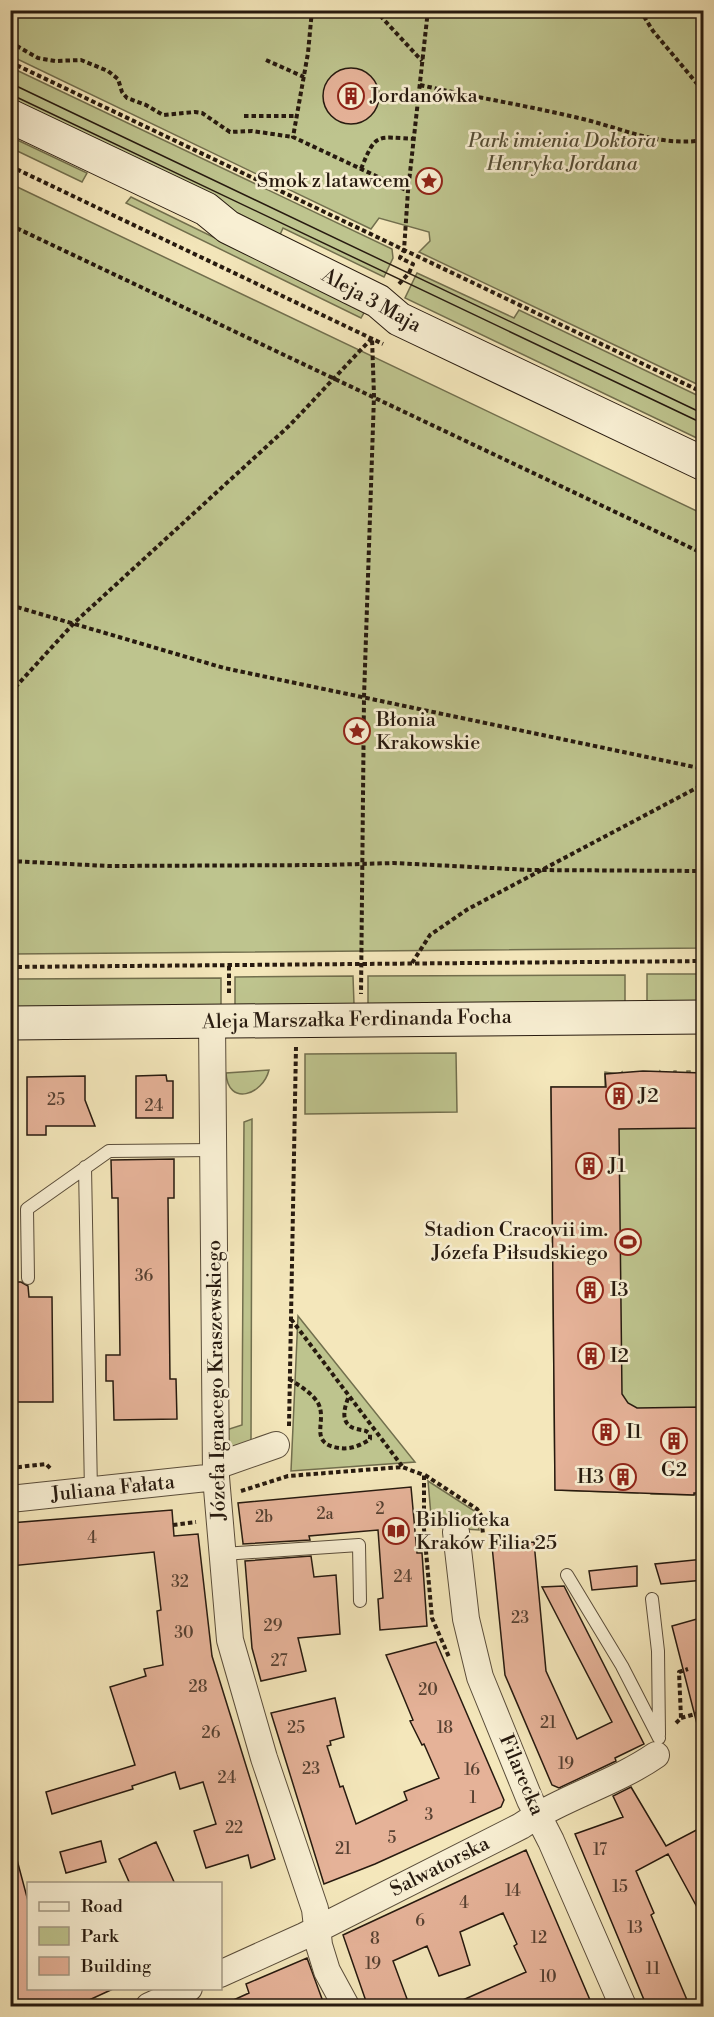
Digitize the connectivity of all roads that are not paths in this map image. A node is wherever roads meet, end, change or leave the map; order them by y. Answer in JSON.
{"nodes":[{"id":1,"x":10,"y":116,"type":"edge"},
{"id":2,"x":704,"y":464,"type":"edge"},
{"id":3,"x":704,"y":1017,"type":"edge"},
{"id":4,"x":212,"y":1021,"type":"junction"},
{"id":5,"x":10,"y":1023,"type":"edge"},
{"id":6,"x":213,"y":1150,"type":"junction"},
{"id":7,"x":85,"y":1167,"type":"junction"},
{"id":8,"x":28,"y":1278,"type":"dead end"},
{"id":9,"x":284,"y":1448,"type":"road end"},
{"id":10,"x":216,"y":1480,"type":"junction"},
{"id":11,"x":91,"y":1483,"type":"junction"},
{"id":12,"x":10,"y":1500,"type":"edge"},
{"id":13,"x":456,"y":1532,"type":"dead end"},
{"id":14,"x":223,"y":1554,"type":"junction"},
{"id":15,"x":567,"y":1575,"type":"dead end"},
{"id":16,"x":652,"y":1599,"type":"dead end"},
{"id":17,"x":360,"y":1601,"type":"dead end"},
{"id":18,"x":658,"y":1746,"type":"junction"},
{"id":19,"x":537,"y":1815,"type":"junction"},
{"id":20,"x":318,"y":1929,"type":"junction"},
{"id":21,"x":222,"y":1973,"type":"edge"},
{"id":22,"x":187,"y":1990,"type":"edge"},
{"id":23,"x":149,"y":2007,"type":"edge"},
{"id":24,"x":346,"y":2007,"type":"edge"},
{"id":25,"x":623,"y":2007,"type":"edge"}],
"edges":[{"from":1,"to":2,"type":"street","name":"Aleja 3 Maja"},
{"from":3,"to":4,"type":"street","name":"Aleja Marszałka Ferdinanda Focha"},
{"from":4,"to":5,"type":"street","name":"Aleja Marszałka Ferdinanda Focha"},
{"from":4,"to":6,"type":"street","name":"Józefa Ignacego Kraszewskiego"},
{"from":6,"to":7,"type":"lane"},
{"from":6,"to":10,"type":"street","name":"Józefa Ignacego Kraszewskiego"},
{"from":7,"to":8,"type":"lane"},
{"from":7,"to":11,"type":"lane"},
{"from":9,"to":10,"type":"street","name":"Juliana Fałata"},
{"from":10,"to":11,"type":"street","name":"Juliana Fałata"},
{"from":10,"to":14,"type":"street","name":"Józefa Ignacego Kraszewskiego"},
{"from":11,"to":12,"type":"street","name":"Juliana Fałata"},
{"from":13,"to":19,"type":"street","name":"Filarecka"},
{"from":14,"to":17,"type":"lane"},
{"from":14,"to":20,"type":"street","name":"Józefa Ignacego Kraszewskiego"},
{"from":15,"to":18,"type":"lane"},
{"from":16,"to":18,"type":"lane"},
{"from":18,"to":19,"type":"street","name":"Salwatorska"},
{"from":19,"to":20,"type":"street","name":"Salwatorska"},
{"from":19,"to":25,"type":"street","name":"Filarecka"},
{"from":20,"to":21,"type":"street","name":"Salwatorska"},
{"from":20,"to":24,"type":"street","name":"Józefa Ignacego Kraszewskiego"},
{"from":22,"to":23,"type":"street"}]}
